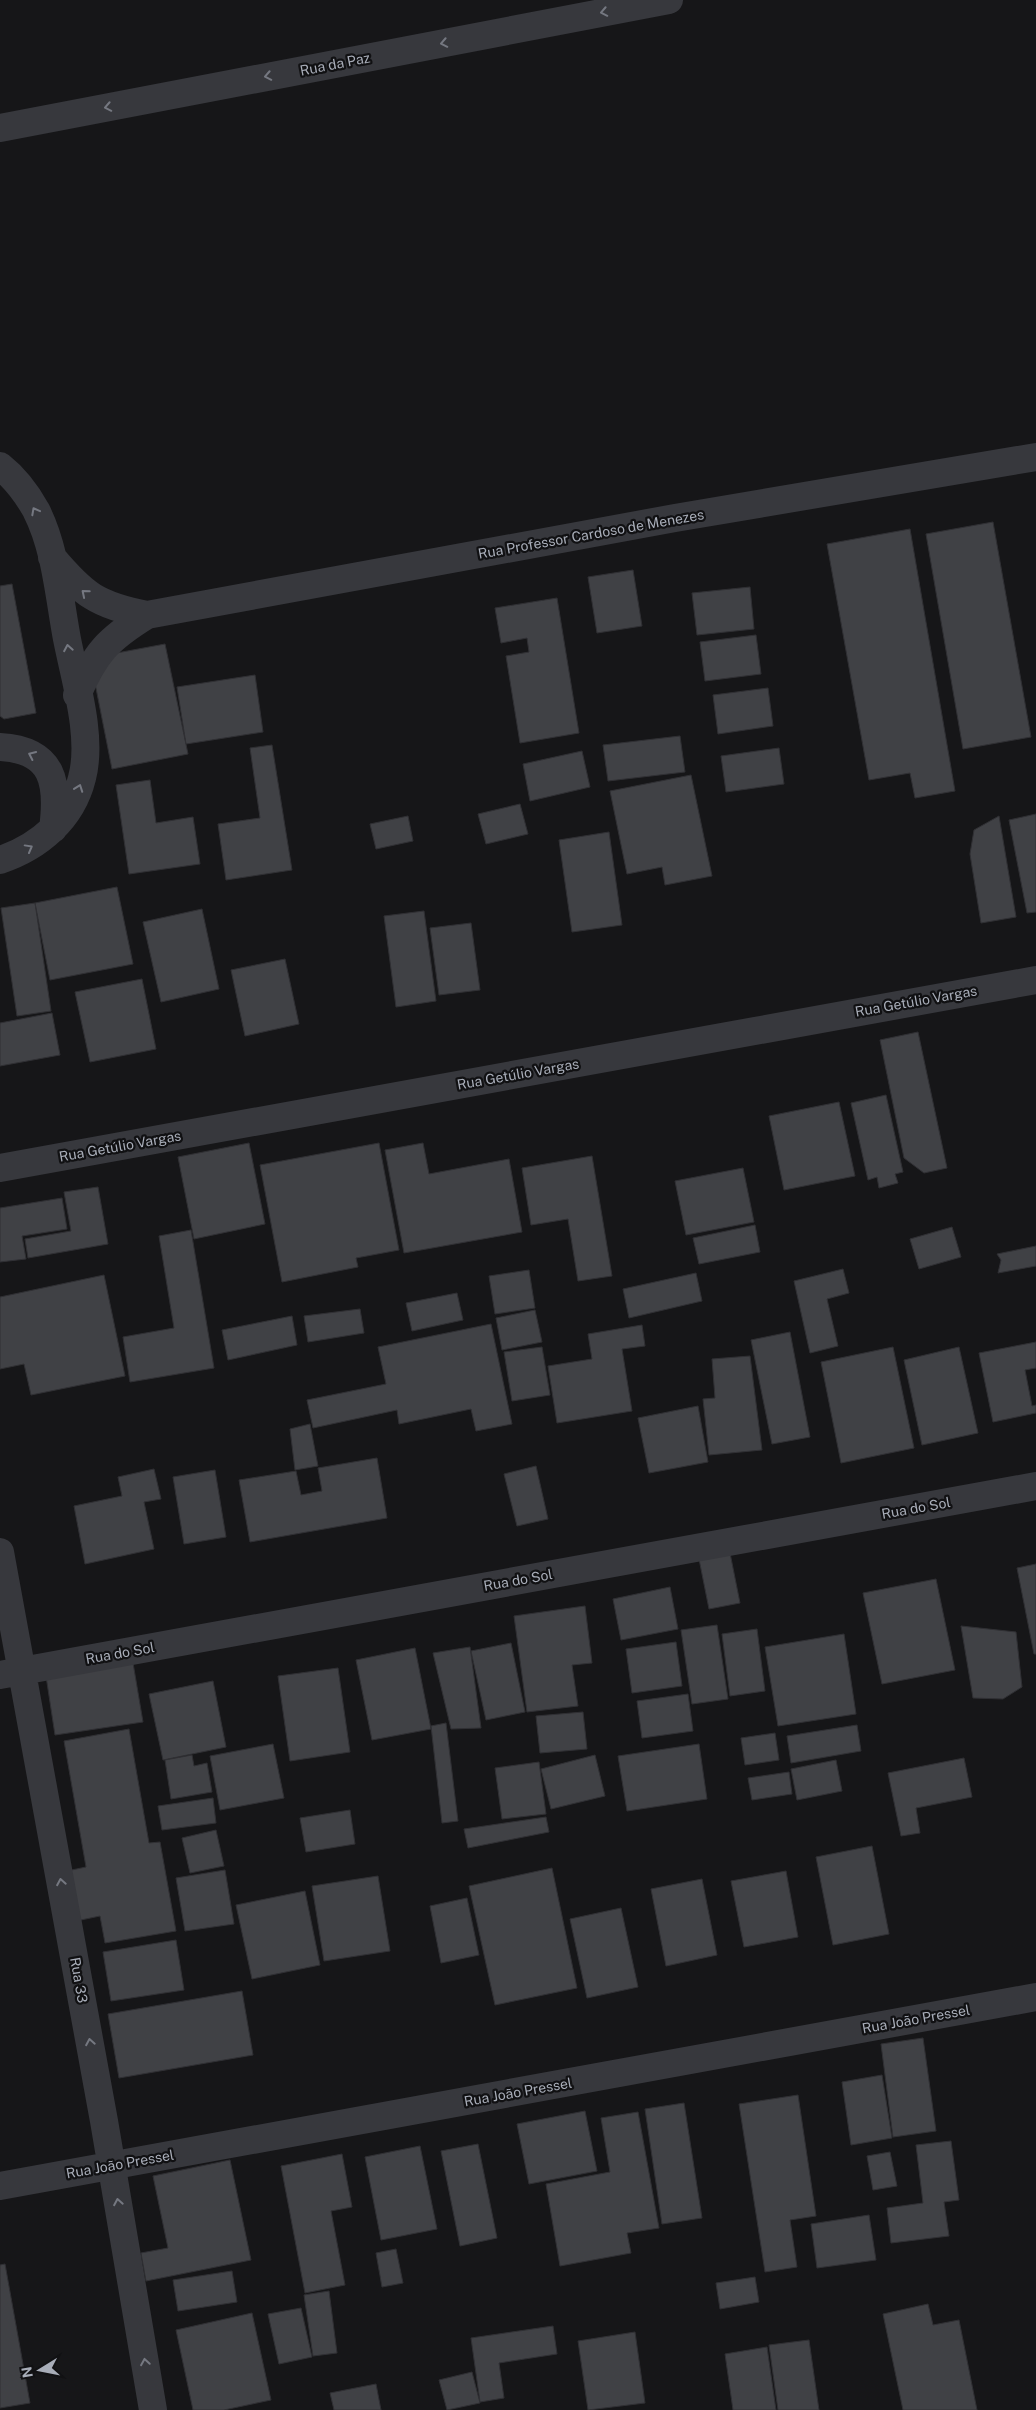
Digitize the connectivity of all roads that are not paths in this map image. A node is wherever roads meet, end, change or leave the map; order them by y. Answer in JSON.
{"nodes":[{"id":1,"x":669,"y":0,"type":"edge"},
{"id":2,"x":0,"y":128,"type":"edge"},
{"id":3,"x":1036,"y":457,"type":"edge"},
{"id":4,"x":0,"y":466,"type":"edge"},
{"id":5,"x":52,"y":557,"type":"junction"},
{"id":6,"x":147,"y":615,"type":"junction"},
{"id":7,"x":77,"y":696,"type":"junction"},
{"id":8,"x":0,"y":747,"type":"edge"},
{"id":9,"x":53,"y":829,"type":"junction"},
{"id":10,"x":0,"y":860,"type":"edge"},
{"id":11,"x":1036,"y":980,"type":"edge"},
{"id":12,"x":0,"y":1168,"type":"edge"},
{"id":13,"x":1036,"y":1486,"type":"edge"},
{"id":14,"x":0,"y":1552,"type":"edge"},
{"id":15,"x":12,"y":1672,"type":"edge"},
{"id":16,"x":1036,"y":1998,"type":"edge"},
{"id":17,"x":112,"y":2166,"type":"junction"},
{"id":18,"x":0,"y":2186,"type":"edge"},
{"id":19,"x":153,"y":2410,"type":"edge"}],
"edges":[{"from":1,"to":2,"type":"street","name":"Rua da Paz","one_way":true},
{"from":3,"to":6,"type":"street","name":"Rua Professor Cardoso de Menezes"},
{"from":5,"to":4,"type":"street","one_way":true},
{"from":6,"to":5,"type":"street","name":"Rua Professor Cardoso de Menezes","one_way":true},
{"from":7,"to":5,"type":"street","one_way":true},
{"from":6,"to":7,"type":"street","name":"Rua Professor Cardoso de Menezes"},
{"from":9,"to":7,"type":"street","one_way":true},
{"from":9,"to":8,"type":"street","one_way":true},
{"from":10,"to":9,"type":"street","one_way":true},
{"from":11,"to":12,"type":"street","name":"Rua Getúlio Vargas"},
{"from":13,"to":15,"type":"street","name":"Rua do Sol"},
{"from":14,"to":15,"type":"street","name":"Rua 33"},
{"from":17,"to":15,"type":"street","name":"Rua 33","one_way":true},
{"from":16,"to":17,"type":"street","name":"Rua João Pressel"},
{"from":17,"to":18,"type":"street","name":"Rua João Pressel"},
{"from":19,"to":17,"type":"street","name":"Rua 33","one_way":true}]}
